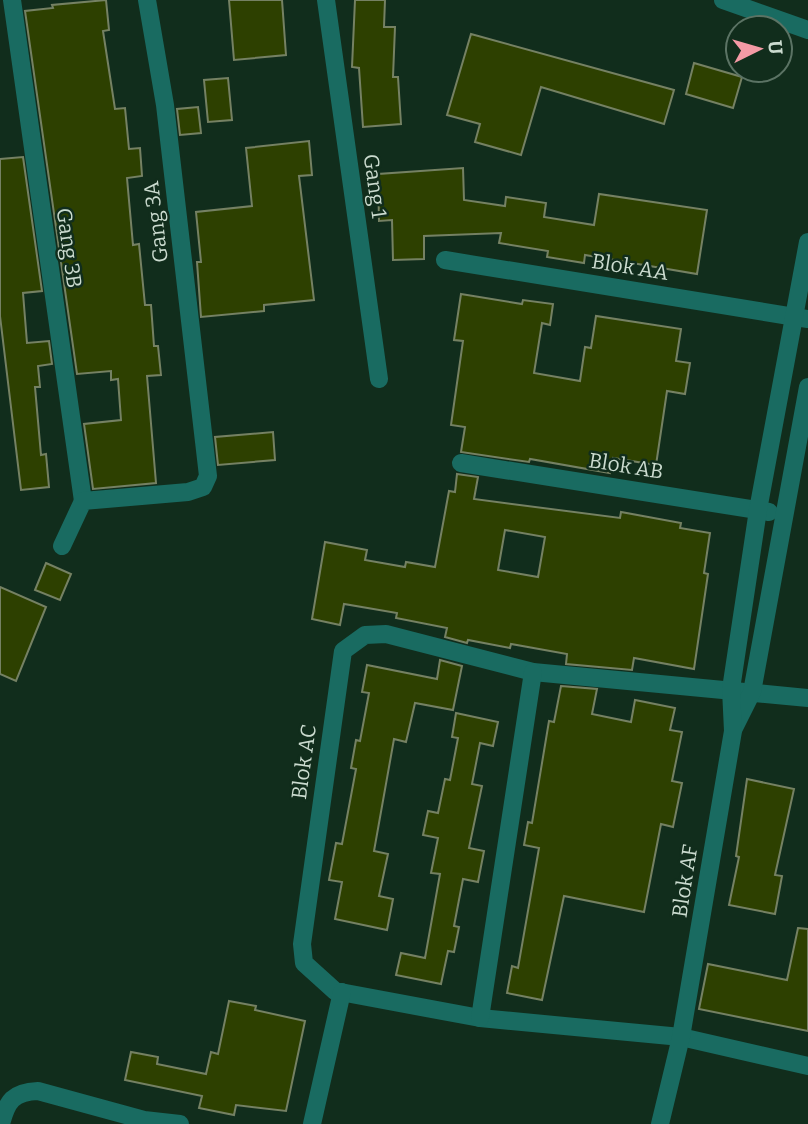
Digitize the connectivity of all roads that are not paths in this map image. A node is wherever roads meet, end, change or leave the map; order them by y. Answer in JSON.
{"nodes":[{"id":1,"x":12,"y":0,"type":"edge"},
{"id":2,"x":147,"y":0,"type":"edge"},
{"id":3,"x":327,"y":0,"type":"edge"},
{"id":4,"x":723,"y":0,"type":"edge"},
{"id":5,"x":808,"y":30,"type":"edge"},
{"id":6,"x":808,"y":242,"type":"edge"},
{"id":7,"x":445,"y":260,"type":"dead end"},
{"id":8,"x":800,"y":318,"type":"edge"},
{"id":9,"x":379,"y":379,"type":"dead end"},
{"id":10,"x":808,"y":387,"type":"edge"},
{"id":11,"x":461,"y":463,"type":"dead end"},
{"id":12,"x":83,"y":501,"type":"junction"},
{"id":13,"x":758,"y":510,"type":"junction"},
{"id":14,"x":783,"y":514,"type":"junction"},
{"id":15,"x":62,"y":546,"type":"dead end"},
{"id":16,"x":533,"y":672,"type":"junction"},
{"id":17,"x":731,"y":689,"type":"junction"},
{"id":18,"x":752,"y":692,"type":"junction"},
{"id":19,"x":808,"y":698,"type":"edge"},
{"id":20,"x":733,"y":731,"type":"junction"},
{"id":21,"x":342,"y":992,"type":"junction"},
{"id":22,"x":480,"y":1018,"type":"junction"},
{"id":23,"x":681,"y":1037,"type":"junction"},
{"id":24,"x":808,"y":1066,"type":"edge"},
{"id":25,"x":144,"y":1122,"type":"edge"},
{"id":26,"x":1,"y":1124,"type":"edge"},
{"id":27,"x":180,"y":1124,"type":"edge"},
{"id":28,"x":312,"y":1124,"type":"edge"},
{"id":29,"x":660,"y":1124,"type":"edge"}],
"edges":[{"from":1,"to":12,"type":"street","name":"Gang 3B"},
{"from":2,"to":12,"type":"street","name":"Gang 3A"},
{"from":3,"to":9,"type":"street","name":"Gang 1"},
{"from":4,"to":5,"type":"street"},
{"from":6,"to":8,"type":"street"},
{"from":7,"to":8,"type":"street","name":"Blok AA"},
{"from":8,"to":13,"type":"street"},
{"from":10,"to":14,"type":"street"},
{"from":11,"to":13,"type":"street","name":"Blok AB"},
{"from":12,"to":15,"type":"street"},
{"from":13,"to":14,"type":"street","name":"Blok AB"},
{"from":13,"to":17,"type":"street"},
{"from":14,"to":18,"type":"street"},
{"from":16,"to":17,"type":"street","name":"Blok AC"},
{"from":16,"to":21,"type":"street","name":"Blok AC"},
{"from":16,"to":22,"type":"street"},
{"from":17,"to":18,"type":"street","name":"Blok AC"},
{"from":17,"to":20,"type":"street"},
{"from":18,"to":19,"type":"street","name":"Blok AC"},
{"from":18,"to":20,"type":"street"},
{"from":20,"to":23,"type":"street","name":"Blok AF"},
{"from":21,"to":22,"type":"street","name":"Blok AC"},
{"from":21,"to":28,"type":"street"},
{"from":22,"to":23,"type":"street","name":"Blok AC"},
{"from":23,"to":24,"type":"street","name":"Blok AC"},
{"from":23,"to":29,"type":"street","name":"Blok AF"},
{"from":25,"to":26,"type":"street"},
{"from":25,"to":27,"type":"street"}]}
